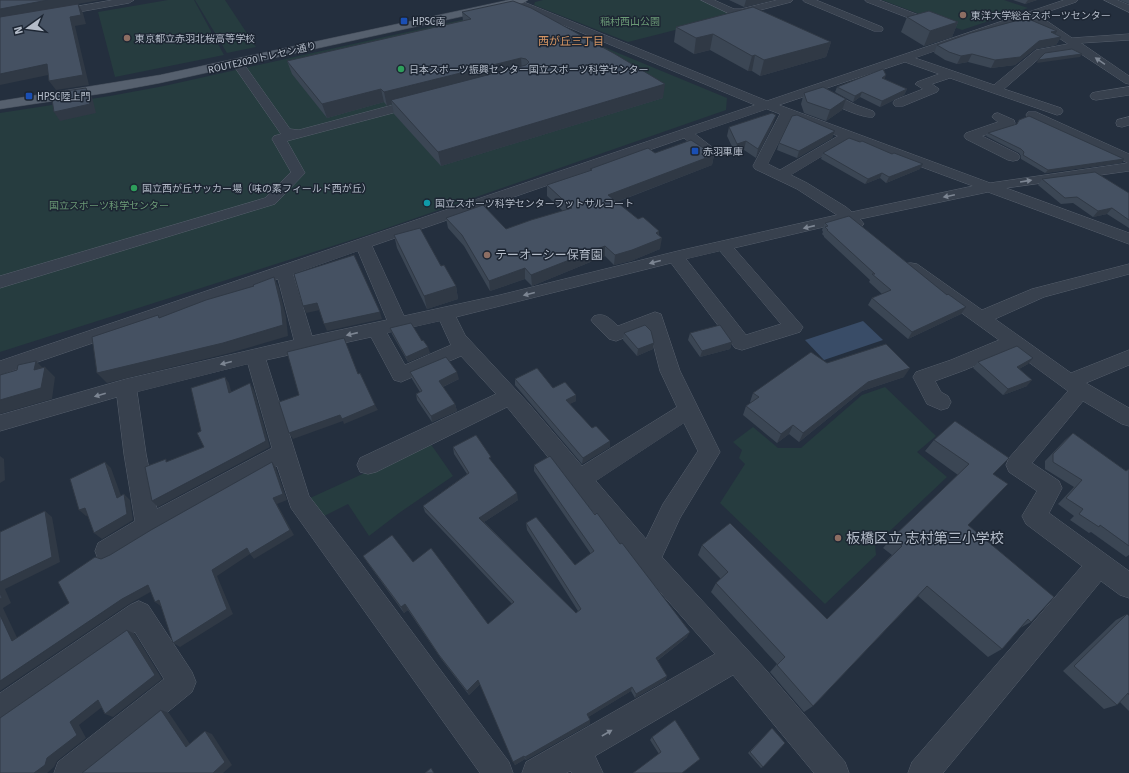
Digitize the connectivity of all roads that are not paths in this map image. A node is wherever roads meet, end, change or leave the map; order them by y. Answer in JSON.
{"nodes":[{"id":1,"x":68,"y":0,"type":"edge"},
{"id":2,"x":128,"y":0,"type":"edge"},
{"id":3,"x":706,"y":0,"type":"edge"},
{"id":4,"x":788,"y":0,"type":"edge"},
{"id":5,"x":812,"y":0,"type":"edge"},
{"id":6,"x":870,"y":0,"type":"edge"},
{"id":7,"x":1073,"y":0,"type":"edge"},
{"id":8,"x":1109,"y":0,"type":"edge"},
{"id":9,"x":516,"y":1,"type":"edge"},
{"id":10,"x":1129,"y":9,"type":"edge"},
{"id":11,"x":71,"y":10,"type":"junction"},
{"id":12,"x":1031,"y":14,"type":"junction"},
{"id":13,"x":0,"y":22,"type":"edge"},
{"id":14,"x":878,"y":29,"type":"dead end"},
{"id":15,"x":966,"y":37,"type":"junction"},
{"id":16,"x":1129,"y":37,"type":"edge"},
{"id":17,"x":1074,"y":44,"type":"junction"},
{"id":18,"x":905,"y":58,"type":"junction"},
{"id":19,"x":237,"y":62,"type":"junction"},
{"id":20,"x":950,"y":74,"type":"junction"},
{"id":21,"x":1129,"y":81,"type":"edge"},
{"id":22,"x":815,"y":89,"type":"junction"},
{"id":23,"x":995,"y":90,"type":"junction"},
{"id":24,"x":1129,"y":91,"type":"edge"},
{"id":25,"x":1014,"y":96,"type":"junction"},
{"id":26,"x":1096,"y":96,"type":"dead end"},
{"id":27,"x":430,"y":100,"type":"edge"},
{"id":28,"x":899,"y":103,"type":"edge"},
{"id":29,"x":0,"y":105,"type":"edge"},
{"id":30,"x":767,"y":105,"type":"junction"},
{"id":31,"x":852,"y":108,"type":"junction"},
{"id":32,"x":1057,"y":111,"type":"dead end"},
{"id":33,"x":790,"y":113,"type":"junction"},
{"id":34,"x":869,"y":114,"type":"dead end"},
{"id":35,"x":998,"y":117,"type":"dead end"},
{"id":36,"x":834,"y":121,"type":"junction"},
{"id":37,"x":299,"y":134,"type":"junction"},
{"id":38,"x":686,"y":134,"type":"junction"},
{"id":39,"x":848,"y":135,"type":"junction"},
{"id":40,"x":705,"y":147,"type":"edge"},
{"id":41,"x":1013,"y":157,"type":"dead end"},
{"id":42,"x":1129,"y":159,"type":"edge"},
{"id":43,"x":1129,"y":167,"type":"edge"},
{"id":44,"x":780,"y":176,"type":"junction"},
{"id":45,"x":988,"y":187,"type":"junction"},
{"id":46,"x":849,"y":218,"type":"junction"},
{"id":47,"x":866,"y":232,"type":"edge"},
{"id":48,"x":1129,"y":239,"type":"edge"},
{"id":49,"x":363,"y":244,"type":"junction"},
{"id":50,"x":724,"y":246,"type":"junction"},
{"id":51,"x":675,"y":257,"type":"junction"},
{"id":52,"x":901,"y":260,"type":"edge"},
{"id":53,"x":284,"y":271,"type":"junction"},
{"id":54,"x":1125,"y":274,"type":"edge"},
{"id":55,"x":0,"y":282,"type":"edge"},
{"id":56,"x":445,"y":314,"type":"junction"},
{"id":57,"x":981,"y":318,"type":"junction"},
{"id":58,"x":600,"y":320,"type":"dead end"},
{"id":59,"x":398,"y":324,"type":"junction"},
{"id":60,"x":376,"y":328,"type":"junction"},
{"id":61,"x":1013,"y":342,"type":"junction"},
{"id":62,"x":305,"y":345,"type":"junction"},
{"id":63,"x":464,"y":347,"type":"junction"},
{"id":64,"x":256,"y":356,"type":"junction"},
{"id":65,"x":1129,"y":357,"type":"edge"},
{"id":66,"x":0,"y":368,"type":"edge"},
{"id":67,"x":1075,"y":386,"type":"junction"},
{"id":68,"x":126,"y":388,"type":"junction"},
{"id":69,"x":509,"y":397,"type":"junction"},
{"id":70,"x":941,"y":402,"type":"dead end"},
{"id":71,"x":688,"y":410,"type":"junction"},
{"id":72,"x":1129,"y":418,"type":"edge"},
{"id":73,"x":0,"y":423,"type":"edge"},
{"id":74,"x":284,"y":452,"type":"junction"},
{"id":75,"x":368,"y":465,"type":"dead end"},
{"id":76,"x":580,"y":479,"type":"junction"},
{"id":77,"x":148,"y":526,"type":"junction"},
{"id":78,"x":107,"y":551,"type":"dead end"},
{"id":79,"x":648,"y":560,"type":"junction"},
{"id":80,"x":1099,"y":564,"type":"junction"},
{"id":81,"x":1129,"y":586,"type":"edge"},
{"id":82,"x":735,"y":658,"type":"junction"},
{"id":83,"x":0,"y":710,"type":"edge"},
{"id":84,"x":582,"y":762,"type":"edge"},
{"id":85,"x":69,"y":773,"type":"edge"},
{"id":86,"x":498,"y":773,"type":"edge"},
{"id":87,"x":536,"y":773,"type":"edge"},
{"id":88,"x":834,"y":773,"type":"edge"},
{"id":89,"x":923,"y":773,"type":"edge"}],
"edges":[{"from":1,"to":11,"type":"street"},
{"from":2,"to":11,"type":"street"},
{"from":3,"to":4,"type":"street"},
{"from":5,"to":14,"type":"street"},
{"from":6,"to":15,"type":"street"},
{"from":7,"to":12,"type":"street"},
{"from":8,"to":10,"type":"street"},
{"from":9,"to":19,"type":"main road","name":"ROUTE2020トレセン通り"},
{"from":9,"to":30,"type":"street"},
{"from":11,"to":13,"type":"street"},
{"from":12,"to":15,"type":"street"},
{"from":12,"to":17,"type":"street"},
{"from":15,"to":18,"type":"street"},
{"from":16,"to":17,"type":"street"},
{"from":21,"to":17,"type":"street","one_way":true},
{"from":17,"to":23,"type":"street"},
{"from":18,"to":20,"type":"street"},
{"from":18,"to":22,"type":"street"},
{"from":19,"to":29,"type":"main road","name":"ROUTE2020トレセン通り"},
{"from":19,"to":37,"type":"street"},
{"from":20,"to":23,"type":"street"},
{"from":20,"to":28,"type":"street"},
{"from":22,"to":30,"type":"street"},
{"from":22,"to":31,"type":"street"},
{"from":23,"to":25,"type":"street"},
{"from":24,"to":26,"type":"street"},
{"from":25,"to":32,"type":"street"},
{"from":25,"to":42,"type":"street"},
{"from":27,"to":37,"type":"street"},
{"from":30,"to":33,"type":"street"},
{"from":30,"to":38,"type":"street"},
{"from":31,"to":34,"type":"street"},
{"from":31,"to":36,"type":"street"},
{"from":33,"to":36,"type":"street"},
{"from":33,"to":44,"type":"street"},
{"from":35,"to":41,"type":"street"},
{"from":36,"to":39,"type":"street"},
{"from":37,"to":55,"type":"street"},
{"from":38,"to":40,"type":"street"},
{"from":38,"to":49,"type":"street"},
{"from":39,"to":44,"type":"street"},
{"from":39,"to":45,"type":"street"},
{"from":45,"to":43,"type":"street","one_way":true},
{"from":44,"to":46,"type":"street"},
{"from":45,"to":46,"type":"street","one_way":true},
{"from":45,"to":48,"type":"street"},
{"from":46,"to":47,"type":"street"},
{"from":46,"to":50,"type":"street","one_way":true},
{"from":49,"to":53,"type":"street"},
{"from":49,"to":59,"type":"street"},
{"from":50,"to":51,"type":"street"},
{"from":50,"to":51,"type":"street"},
{"from":51,"to":56,"type":"street","one_way":true},
{"from":52,"to":57,"type":"street"},
{"from":53,"to":62,"type":"street"},
{"from":53,"to":66,"type":"street"},
{"from":54,"to":57,"type":"street"},
{"from":56,"to":59,"type":"street"},
{"from":56,"to":63,"type":"street"},
{"from":57,"to":61,"type":"street"},
{"from":58,"to":71,"type":"street"},
{"from":59,"to":60,"type":"street"},
{"from":60,"to":62,"type":"street","one_way":true},
{"from":60,"to":63,"type":"street"},
{"from":61,"to":67,"type":"street"},
{"from":61,"to":70,"type":"street"},
{"from":62,"to":64,"type":"street"},
{"from":63,"to":69,"type":"street"},
{"from":64,"to":68,"type":"street","one_way":true},
{"from":64,"to":74,"type":"street"},
{"from":65,"to":67,"type":"street"},
{"from":67,"to":72,"type":"street"},
{"from":67,"to":80,"type":"street"},
{"from":68,"to":73,"type":"street","one_way":true},
{"from":68,"to":77,"type":"street"},
{"from":69,"to":75,"type":"street"},
{"from":69,"to":76,"type":"street"},
{"from":71,"to":76,"type":"street"},
{"from":71,"to":79,"type":"street"},
{"from":74,"to":77,"type":"street"},
{"from":74,"to":86,"type":"street"},
{"from":76,"to":79,"type":"street"},
{"from":77,"to":78,"type":"street"},
{"from":79,"to":82,"type":"street"},
{"from":80,"to":81,"type":"street"},
{"from":80,"to":89,"type":"street"},
{"from":84,"to":82,"type":"street","one_way":true},
{"from":82,"to":88,"type":"street"},
{"from":83,"to":85,"type":"street"},
{"from":84,"to":87,"type":"street"}]}
